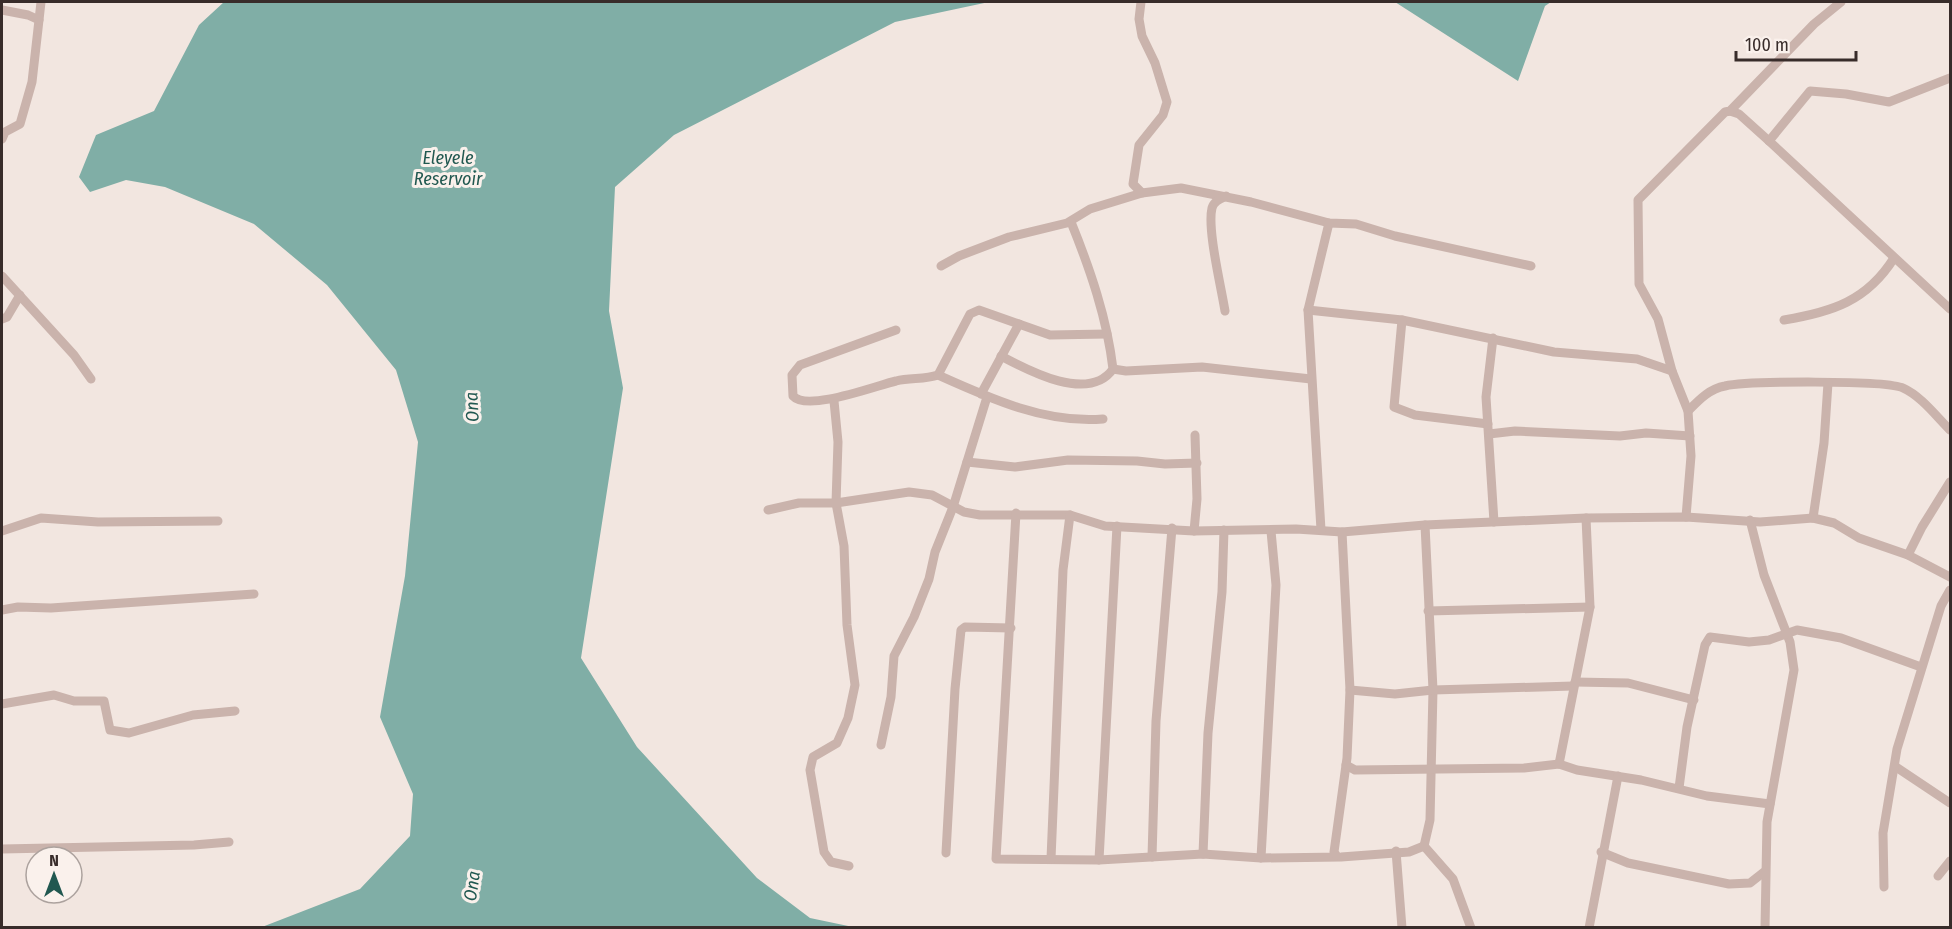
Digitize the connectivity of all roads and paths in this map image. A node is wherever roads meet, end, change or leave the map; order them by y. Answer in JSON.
{"nodes":[{"id":1,"x":41,"y":2,"type":"edge"},
{"id":2,"x":1141,"y":2,"type":"edge"},
{"id":3,"x":1841,"y":2,"type":"edge"},
{"id":4,"x":2,"y":10,"type":"edge"},
{"id":5,"x":39,"y":20,"type":"junction"},
{"id":6,"x":1950,"y":78,"type":"edge"},
{"id":7,"x":1731,"y":111,"type":"junction"},
{"id":8,"x":2,"y":139,"type":"edge"},
{"id":9,"x":1769,"y":141,"type":"junction"},
{"id":10,"x":1142,"y":193,"type":"junction"},
{"id":11,"x":1226,"y":196,"type":"junction"},
{"id":12,"x":1071,"y":222,"type":"junction"},
{"id":13,"x":1329,"y":223,"type":"junction"},
{"id":14,"x":1894,"y":258,"type":"junction"},
{"id":15,"x":941,"y":266,"type":"dead end"},
{"id":16,"x":1532,"y":266,"type":"dead end"},
{"id":17,"x":2,"y":276,"type":"edge"},
{"id":18,"x":20,"y":296,"type":"junction"},
{"id":19,"x":1950,"y":309,"type":"edge"},
{"id":20,"x":1225,"y":310,"type":"dead end"},
{"id":21,"x":1308,"y":310,"type":"junction"},
{"id":22,"x":2,"y":319,"type":"edge"},
{"id":23,"x":1402,"y":320,"type":"junction"},
{"id":24,"x":1784,"y":320,"type":"dead end"},
{"id":25,"x":1019,"y":324,"type":"junction"},
{"id":26,"x":896,"y":330,"type":"dead end"},
{"id":27,"x":1107,"y":334,"type":"junction"},
{"id":28,"x":1492,"y":338,"type":"junction"},
{"id":29,"x":1001,"y":356,"type":"junction"},
{"id":30,"x":1113,"y":369,"type":"junction"},
{"id":31,"x":1672,"y":371,"type":"junction"},
{"id":32,"x":938,"y":375,"type":"junction"},
{"id":33,"x":91,"y":379,"type":"dead end"},
{"id":34,"x":1311,"y":379,"type":"junction"},
{"id":35,"x":1828,"y":383,"type":"junction"},
{"id":36,"x":984,"y":395,"type":"junction"},
{"id":37,"x":834,"y":401,"type":"junction"},
{"id":38,"x":1688,"y":411,"type":"junction"},
{"id":39,"x":1103,"y":419,"type":"dead end"},
{"id":40,"x":1488,"y":423,"type":"junction"},
{"id":41,"x":1950,"y":430,"type":"edge"},
{"id":42,"x":1489,"y":434,"type":"junction"},
{"id":43,"x":1195,"y":435,"type":"dead end"},
{"id":44,"x":1690,"y":436,"type":"junction"},
{"id":45,"x":967,"y":462,"type":"junction"},
{"id":46,"x":1197,"y":463,"type":"junction"},
{"id":47,"x":1950,"y":482,"type":"edge"},
{"id":48,"x":836,"y":503,"type":"junction"},
{"id":49,"x":953,"y":507,"type":"junction"},
{"id":50,"x":768,"y":510,"type":"dead end"},
{"id":51,"x":1016,"y":513,"type":"junction"},
{"id":52,"x":1070,"y":514,"type":"junction"},
{"id":53,"x":1686,"y":516,"type":"junction"},
{"id":54,"x":1586,"y":518,"type":"junction"},
{"id":55,"x":1813,"y":519,"type":"junction"},
{"id":56,"x":1750,"y":520,"type":"junction"},
{"id":57,"x":218,"y":521,"type":"dead end"},
{"id":58,"x":1494,"y":522,"type":"junction"},
{"id":59,"x":1425,"y":525,"type":"junction"},
{"id":60,"x":1117,"y":526,"type":"junction"},
{"id":61,"x":1172,"y":528,"type":"junction"},
{"id":62,"x":1224,"y":530,"type":"junction"},
{"id":63,"x":1321,"y":530,"type":"junction"},
{"id":64,"x":2,"y":531,"type":"edge"},
{"id":65,"x":1194,"y":531,"type":"junction"},
{"id":66,"x":1271,"y":531,"type":"junction"},
{"id":67,"x":1342,"y":532,"type":"junction"},
{"id":68,"x":1908,"y":555,"type":"junction"},
{"id":69,"x":1950,"y":577,"type":"edge"},
{"id":70,"x":1950,"y":590,"type":"edge"},
{"id":71,"x":254,"y":594,"type":"dead end"},
{"id":72,"x":1590,"y":607,"type":"junction"},
{"id":73,"x":2,"y":610,"type":"edge"},
{"id":74,"x":1428,"y":611,"type":"junction"},
{"id":75,"x":1011,"y":628,"type":"junction"},
{"id":76,"x":1787,"y":634,"type":"junction"},
{"id":77,"x":1921,"y":667,"type":"junction"},
{"id":78,"x":1574,"y":684,"type":"junction"},
{"id":79,"x":1350,"y":690,"type":"junction"},
{"id":80,"x":1433,"y":690,"type":"junction"},
{"id":81,"x":1694,"y":700,"type":"junction"},
{"id":82,"x":2,"y":704,"type":"edge"},
{"id":83,"x":235,"y":711,"type":"dead end"},
{"id":84,"x":881,"y":745,"type":"dead end"},
{"id":85,"x":1559,"y":764,"type":"junction"},
{"id":86,"x":1346,"y":765,"type":"junction"},
{"id":87,"x":1896,"y":767,"type":"junction"},
{"id":88,"x":1431,"y":770,"type":"junction"},
{"id":89,"x":1618,"y":776,"type":"junction"},
{"id":90,"x":1679,"y":789,"type":"junction"},
{"id":91,"x":1950,"y":803,"type":"edge"},
{"id":92,"x":1770,"y":804,"type":"junction"},
{"id":93,"x":229,"y":842,"type":"dead end"},
{"id":94,"x":1424,"y":846,"type":"junction"},
{"id":95,"x":2,"y":849,"type":"edge"},
{"id":96,"x":1396,"y":851,"type":"junction"},
{"id":97,"x":1601,"y":852,"type":"junction"},
{"id":98,"x":946,"y":853,"type":"dead end"},
{"id":99,"x":1203,"y":854,"type":"junction"},
{"id":100,"x":1336,"y":855,"type":"junction"},
{"id":101,"x":1152,"y":857,"type":"junction"},
{"id":102,"x":1261,"y":858,"type":"junction"},
{"id":103,"x":1051,"y":859,"type":"junction"},
{"id":104,"x":1099,"y":860,"type":"junction"},
{"id":105,"x":1950,"y":861,"type":"edge"},
{"id":106,"x":849,"y":866,"type":"dead end"},
{"id":107,"x":1764,"y":872,"type":"junction"},
{"id":108,"x":1938,"y":876,"type":"dead end"},
{"id":109,"x":1884,"y":887,"type":"dead end"},
{"id":110,"x":1402,"y":927,"type":"edge"},
{"id":111,"x":1471,"y":927,"type":"edge"},
{"id":112,"x":1588,"y":927,"type":"edge"},
{"id":113,"x":1765,"y":927,"type":"edge"}],
"edges":[{"from":1,"to":5,"type":"street"},
{"from":2,"to":10,"type":"street"},
{"from":3,"to":7,"type":"street"},
{"from":4,"to":5,"type":"street"},
{"from":5,"to":8,"type":"street"},
{"from":6,"to":9,"type":"street"},
{"from":7,"to":9,"type":"street"},
{"from":7,"to":31,"type":"street"},
{"from":9,"to":14,"type":"street"},
{"from":10,"to":11,"type":"street"},
{"from":10,"to":12,"type":"street"},
{"from":11,"to":13,"type":"street"},
{"from":11,"to":20,"type":"street"},
{"from":12,"to":15,"type":"street"},
{"from":12,"to":27,"type":"street"},
{"from":13,"to":16,"type":"street"},
{"from":13,"to":21,"type":"street"},
{"from":14,"to":19,"type":"street"},
{"from":14,"to":24,"type":"street"},
{"from":17,"to":18,"type":"street"},
{"from":18,"to":22,"type":"street"},
{"from":18,"to":33,"type":"street"},
{"from":21,"to":23,"type":"street"},
{"from":21,"to":34,"type":"street"},
{"from":23,"to":28,"type":"street"},
{"from":23,"to":40,"type":"street"},
{"from":25,"to":27,"type":"street"},
{"from":25,"to":29,"type":"street"},
{"from":25,"to":32,"type":"street"},
{"from":26,"to":37,"type":"street"},
{"from":27,"to":30,"type":"street"},
{"from":28,"to":31,"type":"street"},
{"from":28,"to":40,"type":"street"},
{"from":29,"to":30,"type":"street"},
{"from":29,"to":36,"type":"street"},
{"from":30,"to":34,"type":"street"},
{"from":31,"to":38,"type":"street"},
{"from":32,"to":36,"type":"street"},
{"from":32,"to":37,"type":"street"},
{"from":34,"to":63,"type":"street"},
{"from":35,"to":38,"type":"street"},
{"from":35,"to":41,"type":"street"},
{"from":35,"to":55,"type":"street"},
{"from":36,"to":39,"type":"street"},
{"from":36,"to":45,"type":"street"},
{"from":37,"to":48,"type":"street"},
{"from":38,"to":44,"type":"street"},
{"from":40,"to":42,"type":"street"},
{"from":42,"to":44,"type":"street"},
{"from":42,"to":58,"type":"street"},
{"from":43,"to":46,"type":"street"},
{"from":44,"to":53,"type":"street"},
{"from":45,"to":46,"type":"street"},
{"from":45,"to":49,"type":"street"},
{"from":46,"to":65,"type":"street"},
{"from":47,"to":68,"type":"street"},
{"from":48,"to":49,"type":"street"},
{"from":48,"to":50,"type":"street"},
{"from":48,"to":106,"type":"street"},
{"from":49,"to":51,"type":"street"},
{"from":49,"to":84,"type":"street"},
{"from":51,"to":52,"type":"street"},
{"from":51,"to":75,"type":"street"},
{"from":52,"to":60,"type":"street"},
{"from":52,"to":103,"type":"street"},
{"from":53,"to":54,"type":"street"},
{"from":53,"to":56,"type":"street"},
{"from":54,"to":58,"type":"street"},
{"from":54,"to":72,"type":"street"},
{"from":55,"to":56,"type":"street"},
{"from":55,"to":68,"type":"street"},
{"from":56,"to":76,"type":"street"},
{"from":57,"to":64,"type":"street"},
{"from":58,"to":59,"type":"street"},
{"from":59,"to":67,"type":"street"},
{"from":59,"to":74,"type":"street"},
{"from":60,"to":61,"type":"street"},
{"from":60,"to":104,"type":"street"},
{"from":61,"to":65,"type":"street"},
{"from":61,"to":101,"type":"street"},
{"from":62,"to":65,"type":"street"},
{"from":62,"to":66,"type":"street"},
{"from":62,"to":99,"type":"street"},
{"from":63,"to":66,"type":"street"},
{"from":63,"to":67,"type":"street"},
{"from":66,"to":102,"type":"street"},
{"from":67,"to":79,"type":"street"},
{"from":68,"to":69,"type":"street"},
{"from":70,"to":77,"type":"street"},
{"from":71,"to":73,"type":"street"},
{"from":72,"to":74,"type":"street"},
{"from":72,"to":78,"type":"street"},
{"from":74,"to":80,"type":"street"},
{"from":75,"to":98,"type":"street"},
{"from":75,"to":103,"type":"street"},
{"from":76,"to":77,"type":"street"},
{"from":76,"to":81,"type":"street"},
{"from":76,"to":92,"type":"street"},
{"from":77,"to":87,"type":"street"},
{"from":78,"to":80,"type":"street"},
{"from":78,"to":81,"type":"street"},
{"from":78,"to":85,"type":"street"},
{"from":79,"to":80,"type":"street"},
{"from":79,"to":86,"type":"street"},
{"from":80,"to":88,"type":"street"},
{"from":81,"to":90,"type":"street"},
{"from":82,"to":83,"type":"street"},
{"from":85,"to":88,"type":"street"},
{"from":85,"to":89,"type":"street"},
{"from":86,"to":88,"type":"street"},
{"from":86,"to":100,"type":"street"},
{"from":87,"to":91,"type":"street"},
{"from":87,"to":109,"type":"street"},
{"from":88,"to":94,"type":"street"},
{"from":89,"to":90,"type":"street"},
{"from":89,"to":97,"type":"street"},
{"from":90,"to":92,"type":"street"},
{"from":92,"to":107,"type":"street"},
{"from":93,"to":95,"type":"street"},
{"from":94,"to":96,"type":"street"},
{"from":94,"to":111,"type":"street"},
{"from":96,"to":100,"type":"street"},
{"from":96,"to":110,"type":"street"},
{"from":97,"to":107,"type":"street"},
{"from":97,"to":112,"type":"street"},
{"from":99,"to":101,"type":"street"},
{"from":99,"to":102,"type":"street"},
{"from":100,"to":102,"type":"street"},
{"from":101,"to":104,"type":"street"},
{"from":103,"to":104,"type":"street"},
{"from":105,"to":108,"type":"street"},
{"from":107,"to":113,"type":"street"}]}
